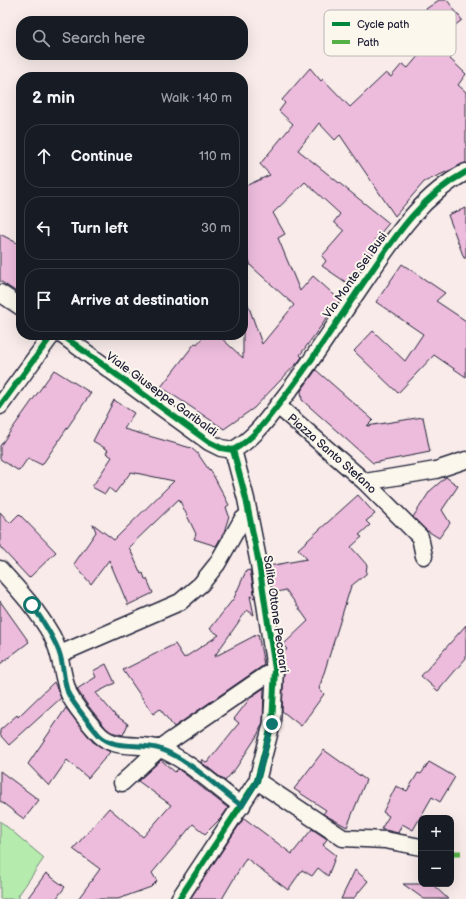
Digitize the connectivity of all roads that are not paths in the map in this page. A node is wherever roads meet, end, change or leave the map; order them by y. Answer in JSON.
{"nodes":[{"id":1,"x":466,"y":172,"type":"edge"},
{"id":2,"x":0,"y":293,"type":"edge"},
{"id":3,"x":16,"y":304,"type":"edge"},
{"id":4,"x":48,"y":340,"type":"edge"},
{"id":5,"x":69,"y":340,"type":"edge"},
{"id":6,"x":0,"y":406,"type":"edge"},
{"id":7,"x":278,"y":406,"type":"junction"},
{"id":8,"x":233,"y":450,"type":"junction"},
{"id":9,"x":466,"y":460,"type":"edge"},
{"id":10,"x":365,"y":482,"type":"junction"},
{"id":11,"x":247,"y":507,"type":"junction"},
{"id":12,"x":424,"y":556,"type":"dead end"},
{"id":13,"x":0,"y":569,"type":"edge"},
{"id":14,"x":60,"y":654,"type":"junction"},
{"id":15,"x":275,"y":669,"type":"junction"},
{"id":16,"x":160,"y":748,"type":"junction"},
{"id":17,"x":257,"y":781,"type":"junction"},
{"id":18,"x":122,"y":783,"type":"dead end"},
{"id":19,"x":242,"y":806,"type":"junction"},
{"id":20,"x":418,"y":846,"type":"edge"},
{"id":21,"x":179,"y":899,"type":"edge"}],
"edges":[{"from":1,"to":7,"type":"street","name":"Via Monte Sei Busi"},
{"from":2,"to":3,"type":"street"},
{"from":4,"to":6,"type":"street"},
{"from":5,"to":8,"type":"street","name":"Viale Giuseppe Garibaldi"},
{"from":7,"to":8,"type":"street","name":"Piazza Santo Stefano"},
{"from":7,"to":10,"type":"street","name":"Piazza Santo Stefano"},
{"from":8,"to":11,"type":"street"},
{"from":9,"to":10,"type":"street"},
{"from":10,"to":12,"type":"street","name":"Piazza Santo Stefano"},
{"from":11,"to":14,"type":"street"},
{"from":11,"to":15,"type":"street","name":"Salita Ottone Pecorari"},
{"from":13,"to":14,"type":"street"},
{"from":14,"to":16,"type":"street"},
{"from":15,"to":16,"type":"street"},
{"from":15,"to":17,"type":"street","name":"Salita Ottone Pecorari"},
{"from":16,"to":18,"type":"street"},
{"from":16,"to":19,"type":"street"},
{"from":17,"to":19,"type":"street","name":"Salita Ottone Pecorari"},
{"from":17,"to":20,"type":"street"},
{"from":19,"to":21,"type":"street","name":"Salita Ottone Pecorari"}]}
